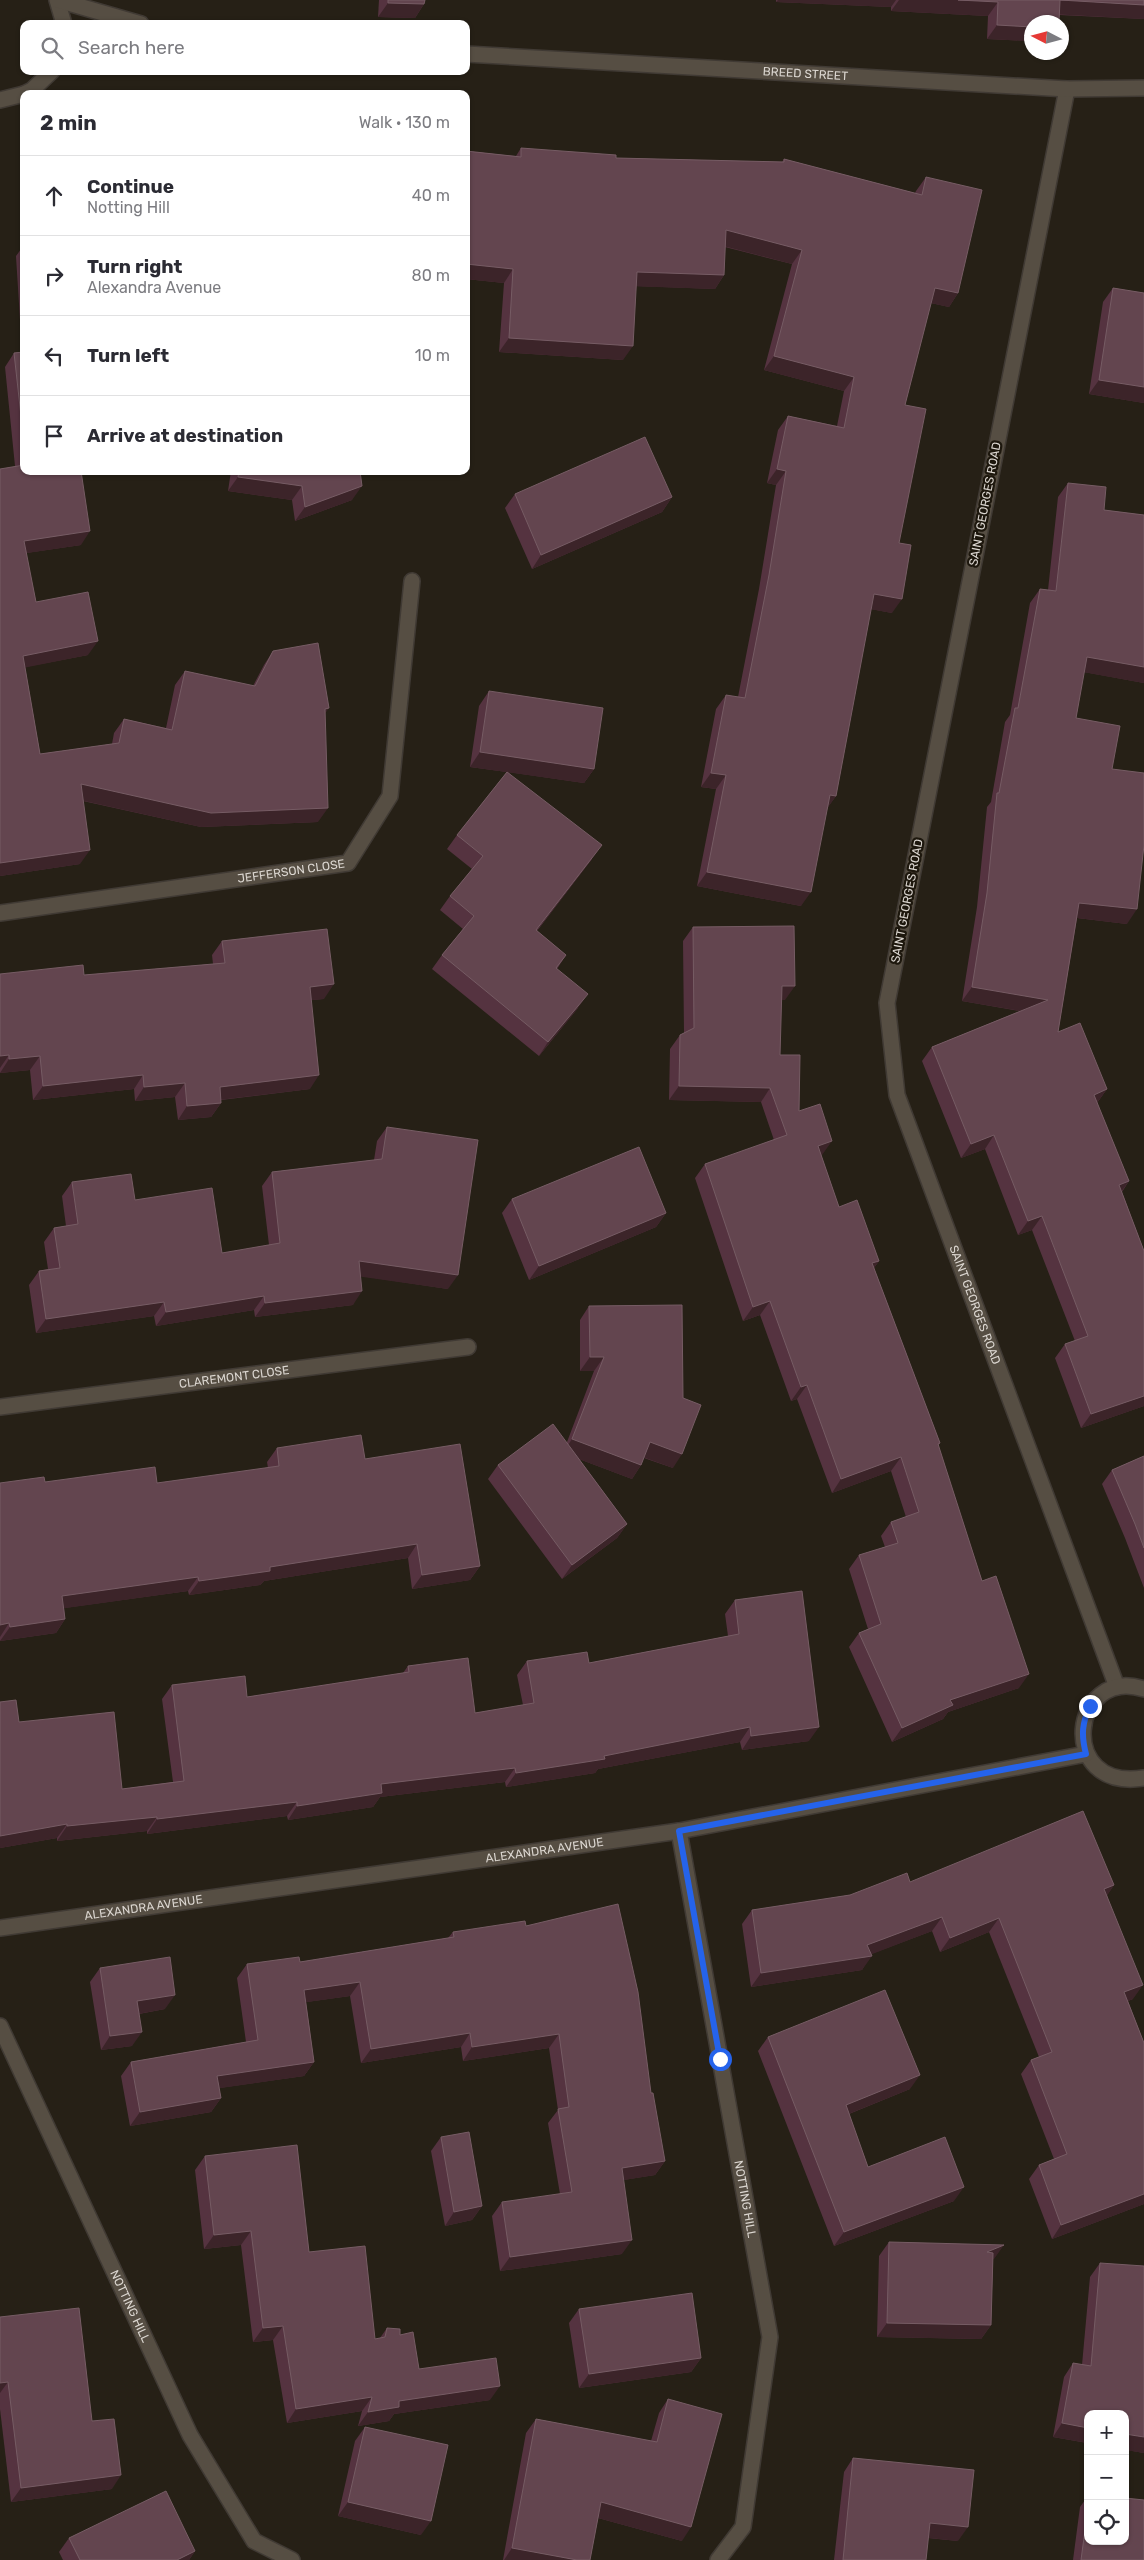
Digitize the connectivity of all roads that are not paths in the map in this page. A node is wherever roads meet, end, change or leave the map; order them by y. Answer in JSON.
{"nodes":[{"id":1,"x":58,"y":0,"type":"edge"},
{"id":2,"x":63,"y":20,"type":"edge"},
{"id":3,"x":127,"y":20,"type":"edge"},
{"id":4,"x":470,"y":54,"type":"edge"},
{"id":5,"x":48,"y":75,"type":"edge"},
{"id":6,"x":1067,"y":88,"type":"junction"},
{"id":7,"x":1144,"y":88,"type":"edge"},
{"id":8,"x":32,"y":90,"type":"edge"},
{"id":9,"x":20,"y":95,"type":"edge"},
{"id":10,"x":0,"y":100,"type":"edge"},
{"id":11,"x":412,"y":581,"type":"dead end"},
{"id":12,"x":0,"y":913,"type":"edge"},
{"id":13,"x":468,"y":1347,"type":"dead end"},
{"id":14,"x":0,"y":1407,"type":"edge"},
{"id":15,"x":1117,"y":1687,"type":"junction"},
{"id":16,"x":1144,"y":1689,"type":"edge"},
{"id":17,"x":1086,"y":1754,"type":"junction"},
{"id":18,"x":1144,"y":1778,"type":"edge"},
{"id":19,"x":679,"y":1831,"type":"junction"},
{"id":20,"x":0,"y":1928,"type":"edge"},
{"id":21,"x":0,"y":2026,"type":"edge"},
{"id":22,"x":292,"y":2560,"type":"edge"},
{"id":23,"x":718,"y":2560,"type":"edge"}],
"edges":[{"from":1,"to":2,"type":"street"},
{"from":1,"to":3,"type":"street"},
{"from":4,"to":6,"type":"street","name":"BREED STREET"},
{"from":5,"to":8,"type":"street"},
{"from":6,"to":7,"type":"street","name":"BREED STREET"},
{"from":6,"to":15,"type":"street","name":"SAINT GEORGES ROAD"},
{"from":9,"to":10,"type":"street"},
{"from":11,"to":12,"type":"street","name":"JEFFERSON CLOSE"},
{"from":13,"to":14,"type":"street","name":"CLAREMONT CLOSE"},
{"from":15,"to":16,"type":"street"},
{"from":15,"to":17,"type":"street"},
{"from":17,"to":18,"type":"street"},
{"from":17,"to":19,"type":"street","name":"ALEXANDRA AVENUE"},
{"from":19,"to":20,"type":"street","name":"ALEXANDRA AVENUE"},
{"from":19,"to":23,"type":"street","name":"NOTTING HILL"},
{"from":21,"to":22,"type":"street","name":"NOTTING HILL"}]}
